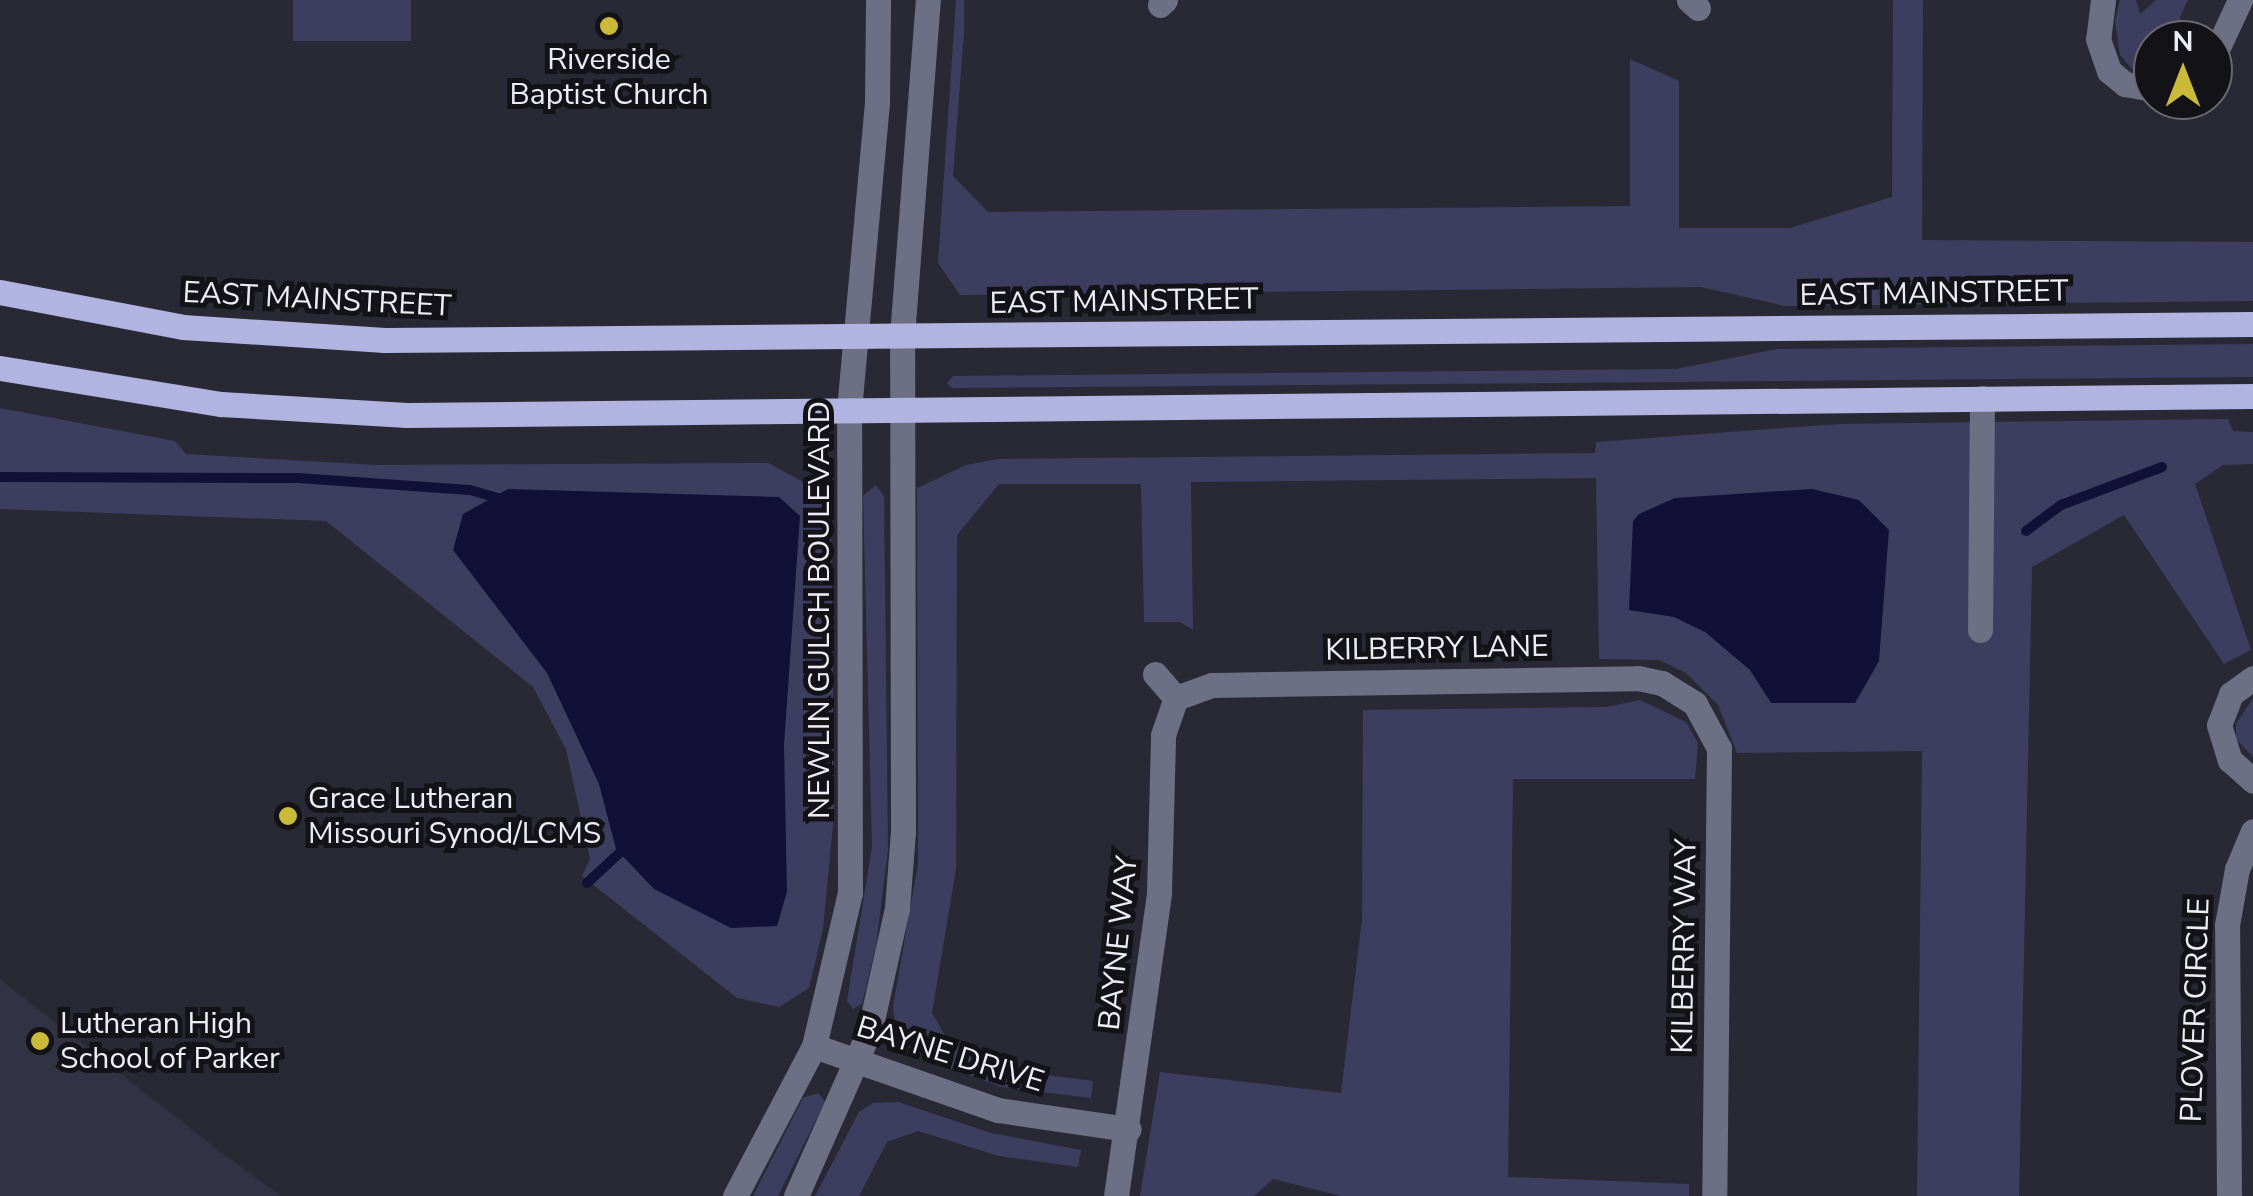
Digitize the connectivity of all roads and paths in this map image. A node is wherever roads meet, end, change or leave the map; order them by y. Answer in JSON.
{"nodes":[{"id":1,"x":878,"y":0,"type":"edge"},
{"id":2,"x":928,"y":0,"type":"edge"},
{"id":3,"x":2103,"y":0,"type":"edge"},
{"id":4,"x":2133,"y":85,"type":"edge"},
{"id":5,"x":0,"y":292,"type":"edge"},
{"id":6,"x":2253,"y":324,"type":"edge"},
{"id":7,"x":857,"y":336,"type":"junction"},
{"id":8,"x":902,"y":336,"type":"junction"},
{"id":9,"x":0,"y":368,"type":"edge"},
{"id":10,"x":2253,"y":396,"type":"edge"},
{"id":11,"x":1982,"y":398,"type":"junction"},
{"id":12,"x":849,"y":410,"type":"junction"},
{"id":13,"x":900,"y":410,"type":"junction"},
{"id":14,"x":1980,"y":630,"type":"dead end"},
{"id":15,"x":1155,"y":674,"type":"dead end"},
{"id":16,"x":2253,"y":678,"type":"edge"},
{"id":17,"x":1176,"y":698,"type":"junction"},
{"id":18,"x":1695,"y":704,"type":"joint"},
{"id":19,"x":2253,"y":781,"type":"edge"},
{"id":20,"x":2253,"y":831,"type":"edge"},
{"id":21,"x":814,"y":1046,"type":"junction"},
{"id":22,"x":858,"y":1062,"type":"junction"},
{"id":23,"x":1128,"y":1129,"type":"junction"},
{"id":24,"x":735,"y":1196,"type":"edge"},
{"id":25,"x":796,"y":1196,"type":"edge"},
{"id":26,"x":1116,"y":1196,"type":"edge"},
{"id":27,"x":1714,"y":1196,"type":"edge"},
{"id":28,"x":2229,"y":1196,"type":"edge"}],
"edges":[{"from":1,"to":7,"type":"street","name":"NEWLIN GULCH BOULEVARD"},
{"from":2,"to":8,"type":"street"},
{"from":3,"to":4,"type":"street"},
{"from":5,"to":7,"type":"main road","name":"EAST MAINSTREET"},
{"from":6,"to":8,"type":"main road","name":"EAST MAINSTREET"},
{"from":7,"to":8,"type":"main road","name":"EAST MAINSTREET"},
{"from":7,"to":12,"type":"street","name":"NEWLIN GULCH BOULEVARD"},
{"from":8,"to":13,"type":"street"},
{"from":9,"to":12,"type":"main road"},
{"from":10,"to":11,"type":"main road"},
{"from":11,"to":13,"type":"main road"},
{"from":11,"to":14,"type":"street"},
{"from":12,"to":13,"type":"main road"},
{"from":12,"to":21,"type":"street","name":"NEWLIN GULCH BOULEVARD"},
{"from":13,"to":22,"type":"street"},
{"from":15,"to":17,"type":"street"},
{"from":16,"to":19,"type":"street"},
{"from":17,"to":18,"type":"street","name":"KILBERRY LANE"},
{"from":17,"to":23,"type":"street","name":"BAYNE WAY"},
{"from":18,"to":27,"type":"street","name":"KILBERRY WAY"},
{"from":20,"to":28,"type":"street","name":"PLOVER CIRCLE"},
{"from":21,"to":22,"type":"street","name":"BAYNE DRIVE"},
{"from":21,"to":24,"type":"street","name":"NEWLIN GULCH BOULEVARD"},
{"from":22,"to":23,"type":"street","name":"BAYNE DRIVE"},
{"from":22,"to":25,"type":"street"},
{"from":23,"to":26,"type":"street","name":"BAYNE WAY"}]}
